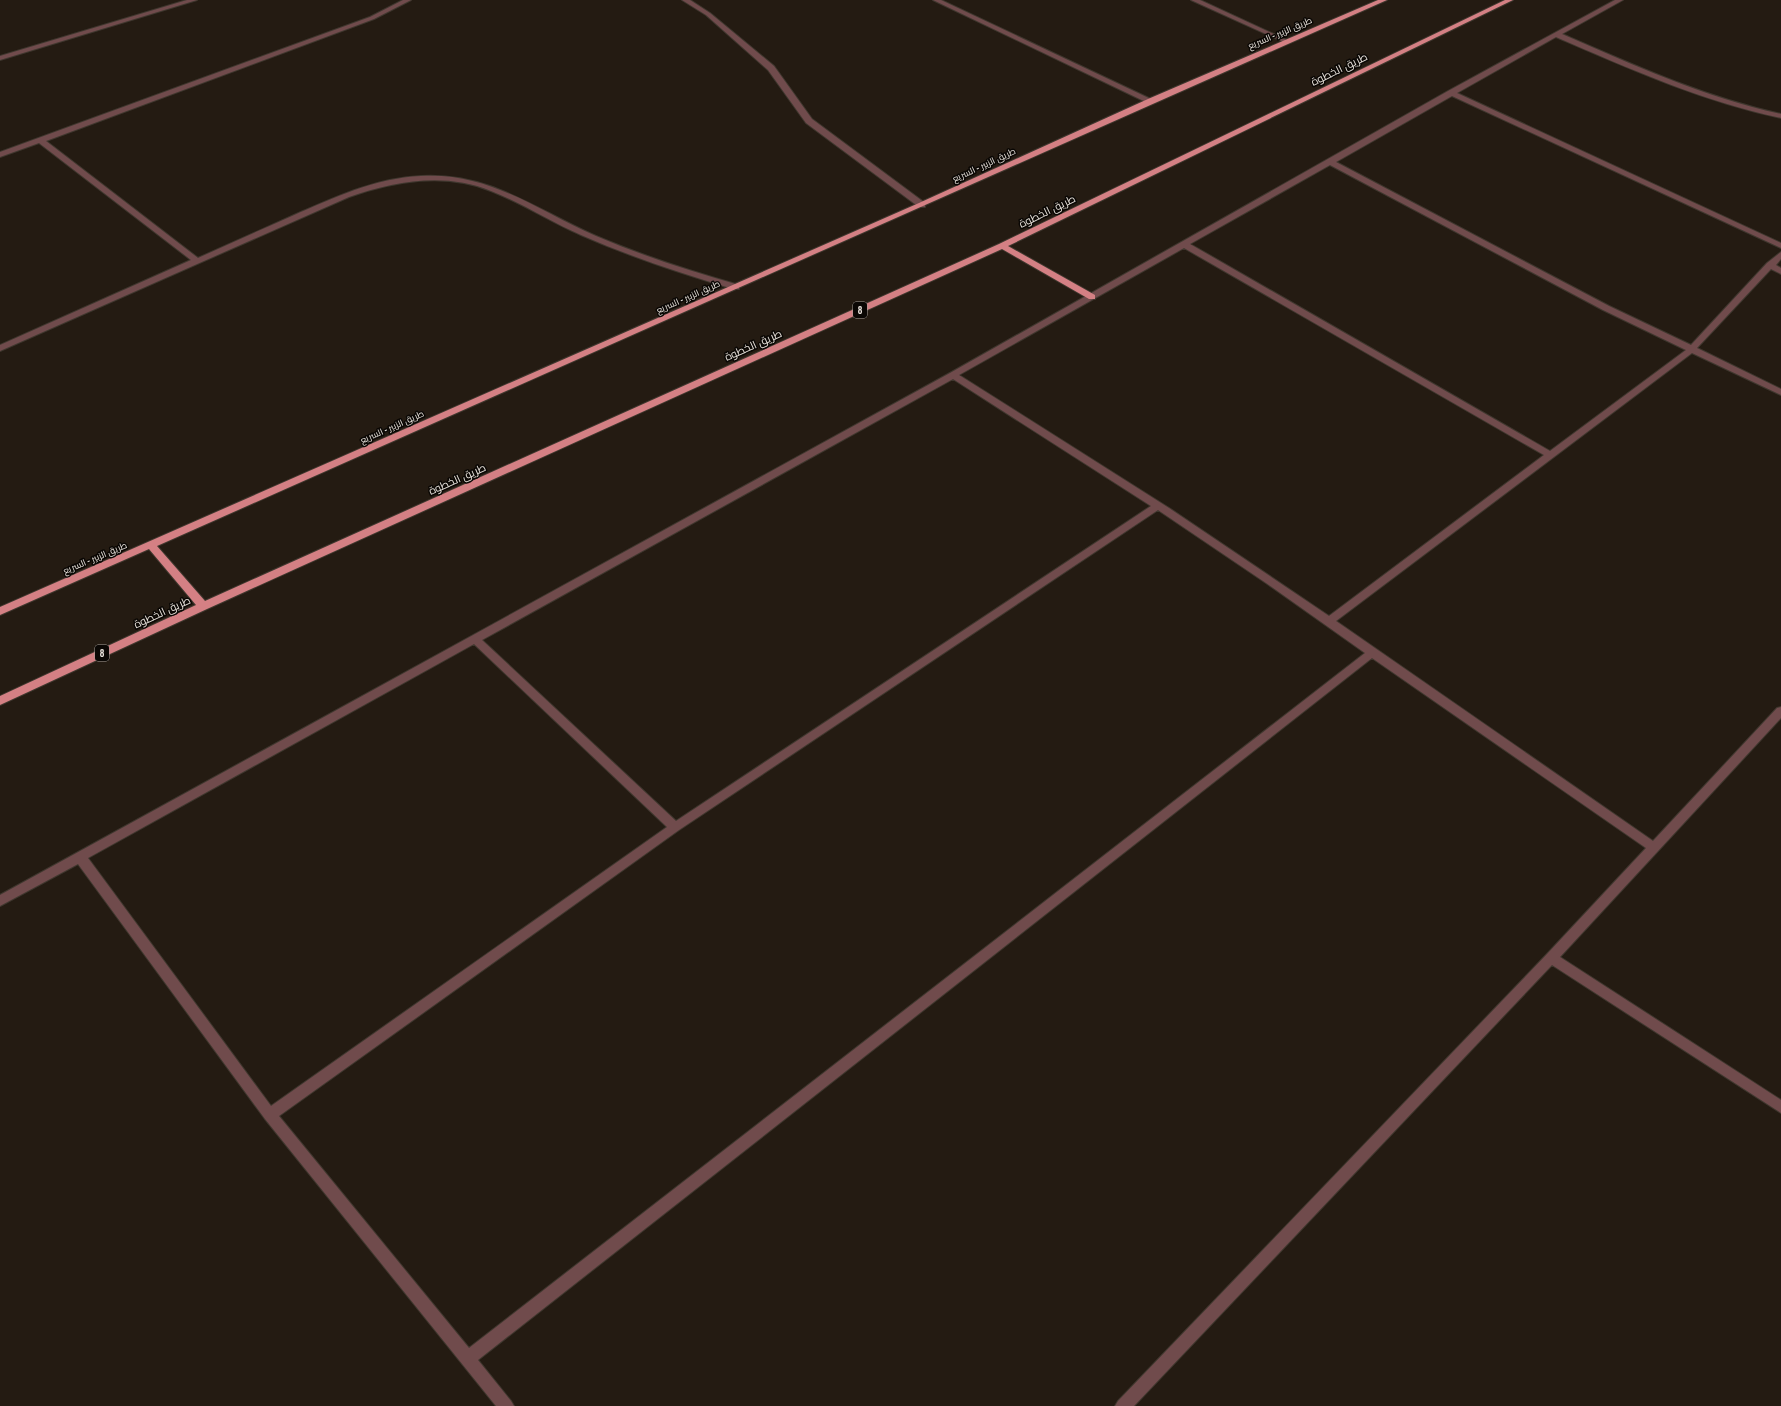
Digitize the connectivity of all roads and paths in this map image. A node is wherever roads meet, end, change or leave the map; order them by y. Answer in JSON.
{"nodes":[{"id":1,"x":194,"y":0,"type":"edge"},
{"id":2,"x":408,"y":0,"type":"edge"},
{"id":3,"x":685,"y":0,"type":"edge"},
{"id":4,"x":936,"y":0,"type":"edge"},
{"id":5,"x":1194,"y":0,"type":"edge"},
{"id":6,"x":1384,"y":0,"type":"edge"},
{"id":7,"x":1510,"y":0,"type":"edge"},
{"id":8,"x":1620,"y":0,"type":"edge"},
{"id":9,"x":1556,"y":34,"type":"junction"},
{"id":10,"x":1288,"y":42,"type":"junction"},
{"id":11,"x":0,"y":58,"type":"edge"},
{"id":12,"x":1451,"y":93,"type":"junction"},
{"id":13,"x":1151,"y":101,"type":"junction"},
{"id":14,"x":1781,"y":116,"type":"edge"},
{"id":15,"x":41,"y":141,"type":"junction"},
{"id":16,"x":0,"y":155,"type":"edge"},
{"id":17,"x":1330,"y":162,"type":"junction"},
{"id":18,"x":922,"y":206,"type":"junction"},
{"id":19,"x":1184,"y":245,"type":"junction"},
{"id":20,"x":1002,"y":246,"type":"junction"},
{"id":21,"x":1781,"y":246,"type":"edge"},
{"id":22,"x":1781,"y":254,"type":"edge"},
{"id":23,"x":197,"y":261,"type":"junction"},
{"id":24,"x":1770,"y":266,"type":"junction"},
{"id":25,"x":1781,"y":271,"type":"edge"},
{"id":26,"x":736,"y":287,"type":"junction"},
{"id":27,"x":1092,"y":297,"type":"junction"},
{"id":28,"x":0,"y":348,"type":"edge"},
{"id":29,"x":1692,"y":349,"type":"junction"},
{"id":30,"x":953,"y":375,"type":"junction"},
{"id":31,"x":1781,"y":392,"type":"edge"},
{"id":32,"x":1550,"y":455,"type":"junction"},
{"id":33,"x":1158,"y":506,"type":"junction"},
{"id":34,"x":152,"y":545,"type":"junction"},
{"id":35,"x":203,"y":606,"type":"junction"},
{"id":36,"x":0,"y":611,"type":"edge"},
{"id":37,"x":1329,"y":621,"type":"junction"},
{"id":38,"x":475,"y":639,"type":"junction"},
{"id":39,"x":1372,"y":653,"type":"junction"},
{"id":40,"x":0,"y":701,"type":"edge"},
{"id":41,"x":1781,"y":711,"type":"edge"},
{"id":42,"x":675,"y":827,"type":"junction"},
{"id":43,"x":1654,"y":848,"type":"junction"},
{"id":44,"x":80,"y":857,"type":"junction"},
{"id":45,"x":0,"y":901,"type":"edge"},
{"id":46,"x":1551,"y":958,"type":"junction"},
{"id":47,"x":1781,"y":1107,"type":"edge"},
{"id":48,"x":270,"y":1115,"type":"junction"},
{"id":49,"x":468,"y":1358,"type":"junction"},
{"id":50,"x":506,"y":1406,"type":"edge"},
{"id":51,"x":1124,"y":1406,"type":"edge"}],
"edges":[{"from":1,"to":11,"type":"street"},
{"from":2,"to":15,"type":"street"},
{"from":3,"to":18,"type":"street"},
{"from":4,"to":13,"type":"street"},
{"from":5,"to":10,"type":"street"},
{"from":6,"to":10,"type":"highway","name":"طريق الزبير - السريع"},
{"from":7,"to":20,"type":"highway","name":"طريق الخطوة","number":"8"},
{"from":8,"to":9,"type":"street"},
{"from":9,"to":12,"type":"street"},
{"from":9,"to":14,"type":"street"},
{"from":10,"to":13,"type":"highway","name":"طريق الزبير - السريع"},
{"from":12,"to":17,"type":"street"},
{"from":12,"to":21,"type":"street"},
{"from":13,"to":18,"type":"highway","name":"طريق الزبير - السريع"},
{"from":15,"to":16,"type":"street"},
{"from":15,"to":23,"type":"street"},
{"from":17,"to":19,"type":"street"},
{"from":17,"to":29,"type":"street"},
{"from":18,"to":26,"type":"highway","name":"طريق الزبير - السريع"},
{"from":19,"to":27,"type":"street"},
{"from":19,"to":32,"type":"street"},
{"from":20,"to":27,"type":"highway"},
{"from":20,"to":35,"type":"highway","name":"طريق الخطوة","number":"8"},
{"from":22,"to":24,"type":"street"},
{"from":23,"to":26,"type":"street"},
{"from":23,"to":28,"type":"street"},
{"from":24,"to":25,"type":"street"},
{"from":24,"to":29,"type":"street"},
{"from":26,"to":34,"type":"highway","name":"طريق الزبير - السريع"},
{"from":27,"to":30,"type":"street"},
{"from":29,"to":31,"type":"street"},
{"from":29,"to":32,"type":"street"},
{"from":30,"to":33,"type":"street"},
{"from":30,"to":38,"type":"street"},
{"from":32,"to":37,"type":"street"},
{"from":33,"to":37,"type":"street"},
{"from":33,"to":42,"type":"street"},
{"from":34,"to":35,"type":"highway"},
{"from":34,"to":36,"type":"highway","name":"طريق الزبير - السريع"},
{"from":35,"to":40,"type":"highway","name":"طريق الخطوة","number":"8"},
{"from":37,"to":39,"type":"street"},
{"from":38,"to":42,"type":"street"},
{"from":38,"to":44,"type":"street"},
{"from":39,"to":43,"type":"street"},
{"from":39,"to":49,"type":"street"},
{"from":41,"to":43,"type":"street"},
{"from":42,"to":48,"type":"street"},
{"from":43,"to":46,"type":"street"},
{"from":44,"to":45,"type":"street"},
{"from":44,"to":48,"type":"street"},
{"from":46,"to":47,"type":"street"},
{"from":46,"to":51,"type":"street"},
{"from":48,"to":49,"type":"street"},
{"from":49,"to":50,"type":"street"}]}
